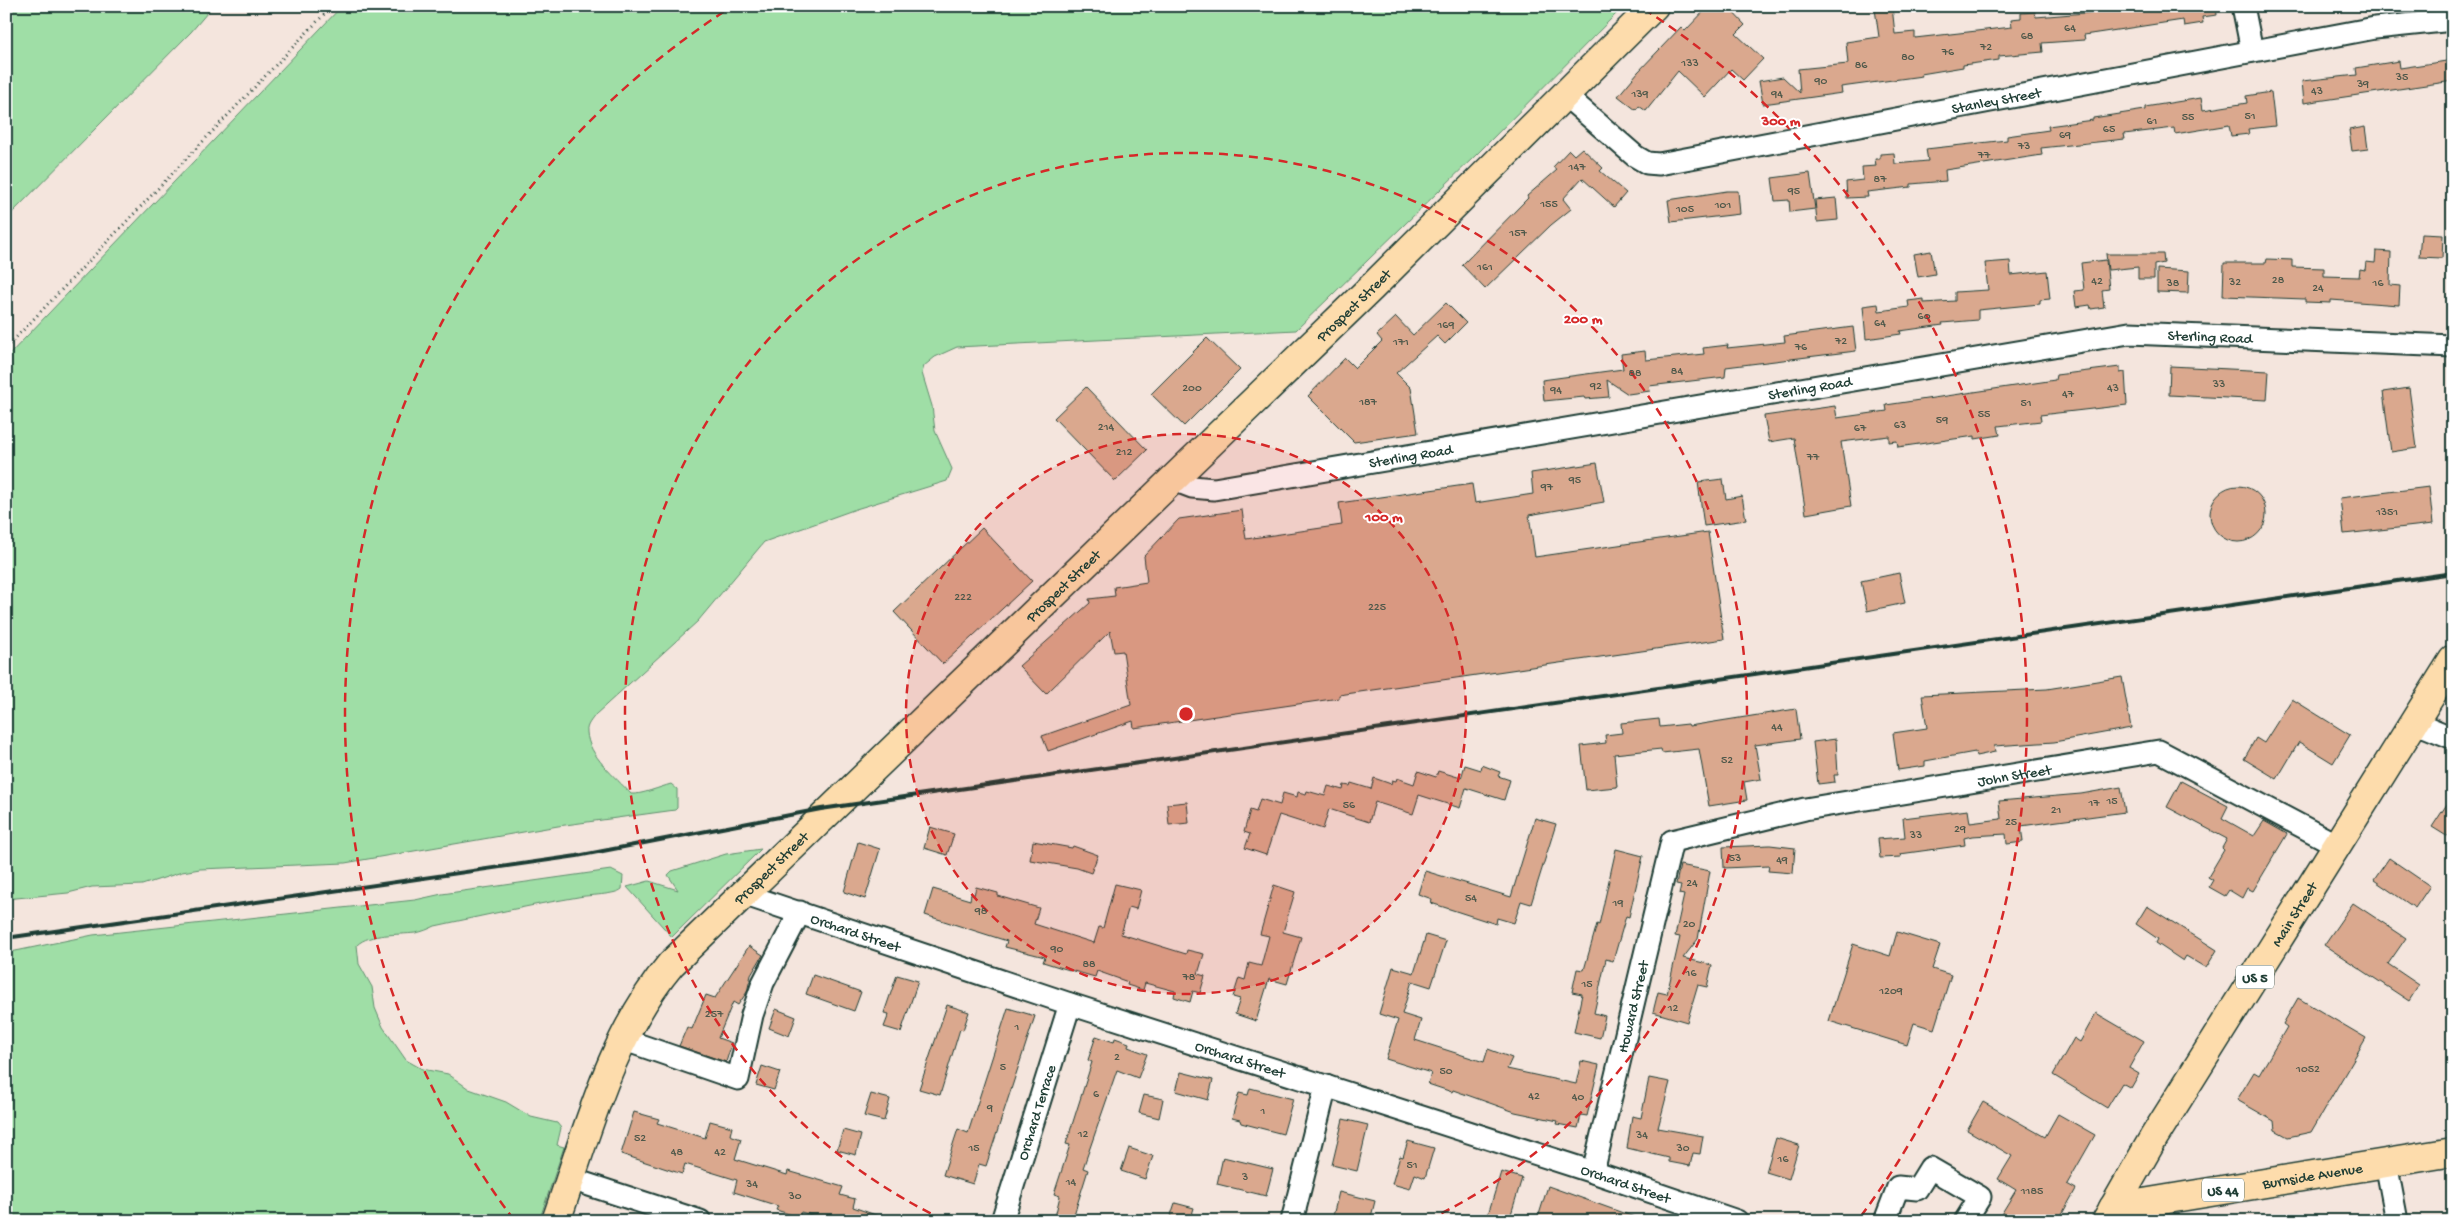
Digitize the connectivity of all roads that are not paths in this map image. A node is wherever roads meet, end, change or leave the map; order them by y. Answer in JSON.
{"nodes":[{"id":1,"x":1654,"y":6,"type":"edge"},
{"id":2,"x":2244,"y":6,"type":"edge"},
{"id":3,"x":2453,"y":20,"type":"edge"},
{"id":4,"x":2252,"y":51,"type":"junction"},
{"id":5,"x":1565,"y":95,"type":"junction"},
{"id":6,"x":2453,"y":346,"type":"edge"},
{"id":7,"x":1171,"y":479,"type":"junction"},
{"id":8,"x":2453,"y":660,"type":"edge"},
{"id":9,"x":2414,"y":722,"type":"junction"},
{"id":10,"x":2453,"y":738,"type":"edge"},
{"id":11,"x":1672,"y":841,"type":"joint"},
{"id":12,"x":2337,"y":845,"type":"junction"},
{"id":13,"x":744,"y":894,"type":"junction"},
{"id":14,"x":800,"y":912,"type":"junction"},
{"id":15,"x":1070,"y":1004,"type":"junction"},
{"id":16,"x":622,"y":1039,"type":"junction"},
{"id":17,"x":1326,"y":1086,"type":"junction"},
{"id":18,"x":2453,"y":1152,"type":"edge"},
{"id":19,"x":2386,"y":1163,"type":"junction"},
{"id":20,"x":1592,"y":1172,"type":"junction"},
{"id":21,"x":571,"y":1179,"type":"junction"},
{"id":22,"x":2110,"y":1215,"type":"edge"},
{"id":23,"x":556,"y":1221,"type":"edge"},
{"id":24,"x":700,"y":1221,"type":"edge"},
{"id":25,"x":1002,"y":1221,"type":"edge"},
{"id":26,"x":1292,"y":1221,"type":"edge"},
{"id":27,"x":1737,"y":1221,"type":"edge"},
{"id":28,"x":1885,"y":1221,"type":"edge"},
{"id":29,"x":1965,"y":1221,"type":"edge"},
{"id":30,"x":2396,"y":1221,"type":"edge"}],
"edges":[{"from":1,"to":5,"type":"main road","name":"Prospect Street"},
{"from":2,"to":4,"type":"street"},
{"from":3,"to":4,"type":"street","name":"Stanley Street"},
{"from":4,"to":5,"type":"street","name":"Stanley Street"},
{"from":5,"to":7,"type":"main road","name":"Prospect Street"},
{"from":6,"to":7,"type":"street","name":"Sterling Road"},
{"from":7,"to":13,"type":"main road","name":"Prospect Street"},
{"from":8,"to":9,"type":"main road","name":"Main Street","number":"US 5"},
{"from":9,"to":10,"type":"street"},
{"from":9,"to":12,"type":"main road","name":"Main Street","number":"US 5"},
{"from":11,"to":12,"type":"street","name":"John Street"},
{"from":11,"to":20,"type":"street","name":"Howard Street"},
{"from":12,"to":22,"type":"main road","name":"Main Street","number":"US 5"},
{"from":13,"to":14,"type":"street","name":"Orchard Street"},
{"from":13,"to":16,"type":"main road","name":"Prospect Street"},
{"from":14,"to":15,"type":"street","name":"Orchard Street"},
{"from":14,"to":16,"type":"street"},
{"from":15,"to":17,"type":"street","name":"Orchard Street"},
{"from":15,"to":25,"type":"street","name":"Orchard Terrace"},
{"from":16,"to":21,"type":"main road","name":"Prospect Street"},
{"from":17,"to":20,"type":"street","name":"Orchard Street"},
{"from":17,"to":26,"type":"street"},
{"from":18,"to":19,"type":"main road","name":"Burnside Avenue","number":"US 44"},
{"from":19,"to":22,"type":"main road","name":"Burnside Avenue","number":"US 44"},
{"from":19,"to":30,"type":"street"},
{"from":20,"to":27,"type":"street","name":"Orchard Street"},
{"from":21,"to":23,"type":"main road","name":"Prospect Street"},
{"from":21,"to":24,"type":"street"},
{"from":28,"to":29,"type":"street"}]}
